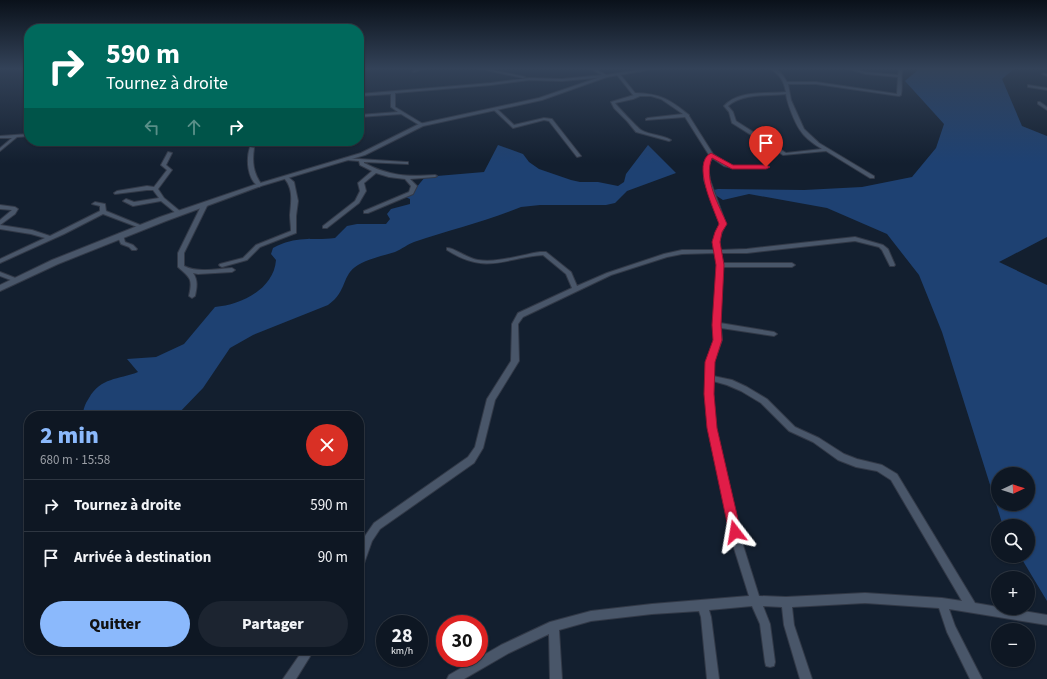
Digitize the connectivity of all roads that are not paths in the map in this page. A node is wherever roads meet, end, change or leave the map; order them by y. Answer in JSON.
{"nodes":[{"id":1,"x":393,"y":100,"type":"edge"},
{"id":2,"x":537,"y":100,"type":"edge"},
{"id":3,"x":624,"y":100,"type":"edge"},
{"id":4,"x":664,"y":100,"type":"edge"},
{"id":5,"x":734,"y":100,"type":"edge"},
{"id":6,"x":790,"y":100,"type":"edge"},
{"id":7,"x":1039,"y":103,"type":"dead end"},
{"id":8,"x":495,"y":109,"type":"junction"},
{"id":9,"x":1047,"y":109,"type":"edge"},
{"id":10,"x":402,"y":113,"type":"junction"},
{"id":11,"x":687,"y":115,"type":"junction"},
{"id":12,"x":364,"y":116,"type":"edge"},
{"id":13,"x":648,"y":119,"type":"dead end"},
{"id":14,"x":421,"y":125,"type":"junction"},
{"id":15,"x":24,"y":135,"type":"edge"},
{"id":16,"x":16,"y":136,"type":"junction"},
{"id":17,"x":0,"y":137,"type":"edge"},
{"id":18,"x":669,"y":140,"type":"dead end"},
{"id":19,"x":252,"y":148,"type":"dead end"},
{"id":20,"x":0,"y":150,"type":"edge"},
{"id":21,"x":827,"y":150,"type":"junction"},
{"id":22,"x":170,"y":153,"type":"dead end"},
{"id":23,"x":711,"y":154,"type":"junction"},
{"id":24,"x":579,"y":156,"type":"dead end"},
{"id":25,"x":346,"y":159,"type":"junction"},
{"id":26,"x":361,"y":161,"type":"junction"},
{"id":27,"x":406,"y":163,"type":"dead end"},
{"id":28,"x":766,"y":167,"type":"dead end"},
{"id":29,"x":376,"y":170,"type":"junction"},
{"id":30,"x":435,"y":176,"type":"dead end"},
{"id":31,"x":872,"y":177,"type":"dead end"},
{"id":32,"x":287,"y":178,"type":"junction"},
{"id":33,"x":407,"y":179,"type":"junction"},
{"id":34,"x":259,"y":185,"type":"junction"},
{"id":35,"x":155,"y":189,"type":"junction"},
{"id":36,"x":117,"y":193,"type":"dead end"},
{"id":37,"x":162,"y":199,"type":"junction"},
{"id":38,"x":126,"y":201,"type":"dead end"},
{"id":39,"x":95,"y":204,"type":"dead end"},
{"id":40,"x":205,"y":204,"type":"junction"},
{"id":41,"x":0,"y":207,"type":"edge"},
{"id":42,"x":103,"y":212,"type":"junction"},
{"id":43,"x":366,"y":212,"type":"dead end"},
{"id":44,"x":179,"y":213,"type":"junction"},
{"id":45,"x":0,"y":223,"type":"edge"},
{"id":46,"x":0,"y":227,"type":"edge"},
{"id":47,"x":142,"y":227,"type":"junction"},
{"id":48,"x":325,"y":227,"type":"dead end"},
{"id":49,"x":120,"y":236,"type":"junction"},
{"id":50,"x":50,"y":238,"type":"junction"},
{"id":51,"x":134,"y":249,"type":"dead end"},
{"id":52,"x":449,"y":250,"type":"dead end"},
{"id":53,"x":718,"y":252,"type":"junction"},
{"id":54,"x":0,"y":261,"type":"edge"},
{"id":55,"x":222,"y":265,"type":"dead end"},
{"id":56,"x":720,"y":265,"type":"junction"},
{"id":57,"x":792,"y":265,"type":"dead end"},
{"id":58,"x":892,"y":265,"type":"dead end"},
{"id":59,"x":188,"y":270,"type":"junction"},
{"id":60,"x":232,"y":270,"type":"dead end"},
{"id":61,"x":0,"y":274,"type":"edge"},
{"id":62,"x":16,"y":280,"type":"junction"},
{"id":63,"x":0,"y":288,"type":"edge"},
{"id":64,"x":575,"y":288,"type":"junction"},
{"id":65,"x":192,"y":296,"type":"dead end"},
{"id":66,"x":717,"y":325,"type":"junction"},
{"id":67,"x":774,"y":334,"type":"dead end"},
{"id":68,"x":710,"y":378,"type":"junction"},
{"id":69,"x":364,"y":551,"type":"edge"},
{"id":70,"x":755,"y":601,"type":"junction"},
{"id":71,"x":786,"y":602,"type":"junction"},
{"id":72,"x":942,"y":603,"type":"junction"},
{"id":73,"x":702,"y":605,"type":"junction"},
{"id":74,"x":972,"y":608,"type":"junction"},
{"id":75,"x":1047,"y":620,"type":"edge"},
{"id":76,"x":554,"y":626,"type":"junction"},
{"id":77,"x":306,"y":655,"type":"edge"},
{"id":78,"x":770,"y":662,"type":"dead end"},
{"id":79,"x":289,"y":679,"type":"edge"},
{"id":80,"x":454,"y":679,"type":"edge"},
{"id":81,"x":556,"y":679,"type":"edge"},
{"id":82,"x":713,"y":679,"type":"edge"},
{"id":83,"x":806,"y":679,"type":"edge"},
{"id":84,"x":976,"y":679,"type":"edge"}],
"edges":[{"from":1,"to":10,"type":"street"},
{"from":2,"to":8,"type":"street"},
{"from":3,"to":18,"type":"street"},
{"from":4,"to":11,"type":"street"},
{"from":5,"to":21,"type":"street"},
{"from":6,"to":21,"type":"street"},
{"from":7,"to":9,"type":"street"},
{"from":8,"to":14,"type":"street"},
{"from":8,"to":24,"type":"street"},
{"from":10,"to":12,"type":"street"},
{"from":10,"to":14,"type":"street"},
{"from":11,"to":13,"type":"street"},
{"from":11,"to":23,"type":"street"},
{"from":14,"to":25,"type":"street"},
{"from":15,"to":16,"type":"street"},
{"from":16,"to":17,"type":"street"},
{"from":16,"to":20,"type":"street"},
{"from":19,"to":34,"type":"street"},
{"from":21,"to":31,"type":"street"},
{"from":22,"to":35,"type":"street"},
{"from":23,"to":28,"type":"street"},
{"from":23,"to":53,"type":"street"},
{"from":25,"to":26,"type":"street"},
{"from":25,"to":32,"type":"street"},
{"from":26,"to":27,"type":"street"},
{"from":26,"to":29,"type":"street"},
{"from":29,"to":33,"type":"street"},
{"from":29,"to":48,"type":"street"},
{"from":30,"to":33,"type":"street"},
{"from":32,"to":34,"type":"street"},
{"from":32,"to":55,"type":"street"},
{"from":33,"to":43,"type":"street"},
{"from":34,"to":40,"type":"street"},
{"from":35,"to":36,"type":"street"},
{"from":35,"to":37,"type":"street"},
{"from":37,"to":38,"type":"street"},
{"from":37,"to":44,"type":"street"},
{"from":39,"to":42,"type":"street"},
{"from":40,"to":44,"type":"street"},
{"from":40,"to":59,"type":"street"},
{"from":41,"to":45,"type":"street"},
{"from":42,"to":47,"type":"street"},
{"from":42,"to":50,"type":"street"},
{"from":44,"to":47,"type":"street"},
{"from":46,"to":50,"type":"street"},
{"from":47,"to":49,"type":"street"},
{"from":49,"to":51,"type":"street"},
{"from":49,"to":62,"type":"street"},
{"from":50,"to":54,"type":"street"},
{"from":52,"to":64,"type":"street"},
{"from":53,"to":56,"type":"street"},
{"from":53,"to":58,"type":"street"},
{"from":53,"to":64,"type":"street"},
{"from":56,"to":57,"type":"street"},
{"from":56,"to":66,"type":"street"},
{"from":59,"to":60,"type":"street"},
{"from":59,"to":65,"type":"street"},
{"from":61,"to":62,"type":"street"},
{"from":62,"to":63,"type":"street"},
{"from":64,"to":69,"type":"street"},
{"from":66,"to":67,"type":"street"},
{"from":66,"to":68,"type":"street"},
{"from":68,"to":70,"type":"street"},
{"from":68,"to":74,"type":"street"},
{"from":70,"to":71,"type":"street"},
{"from":70,"to":73,"type":"street"},
{"from":70,"to":78,"type":"street"},
{"from":71,"to":72,"type":"street"},
{"from":71,"to":83,"type":"street"},
{"from":72,"to":74,"type":"street"},
{"from":72,"to":84,"type":"street"},
{"from":73,"to":76,"type":"street"},
{"from":73,"to":82,"type":"street"},
{"from":74,"to":75,"type":"street"},
{"from":76,"to":80,"type":"street"},
{"from":76,"to":81,"type":"street"},
{"from":77,"to":79,"type":"street"}]}
